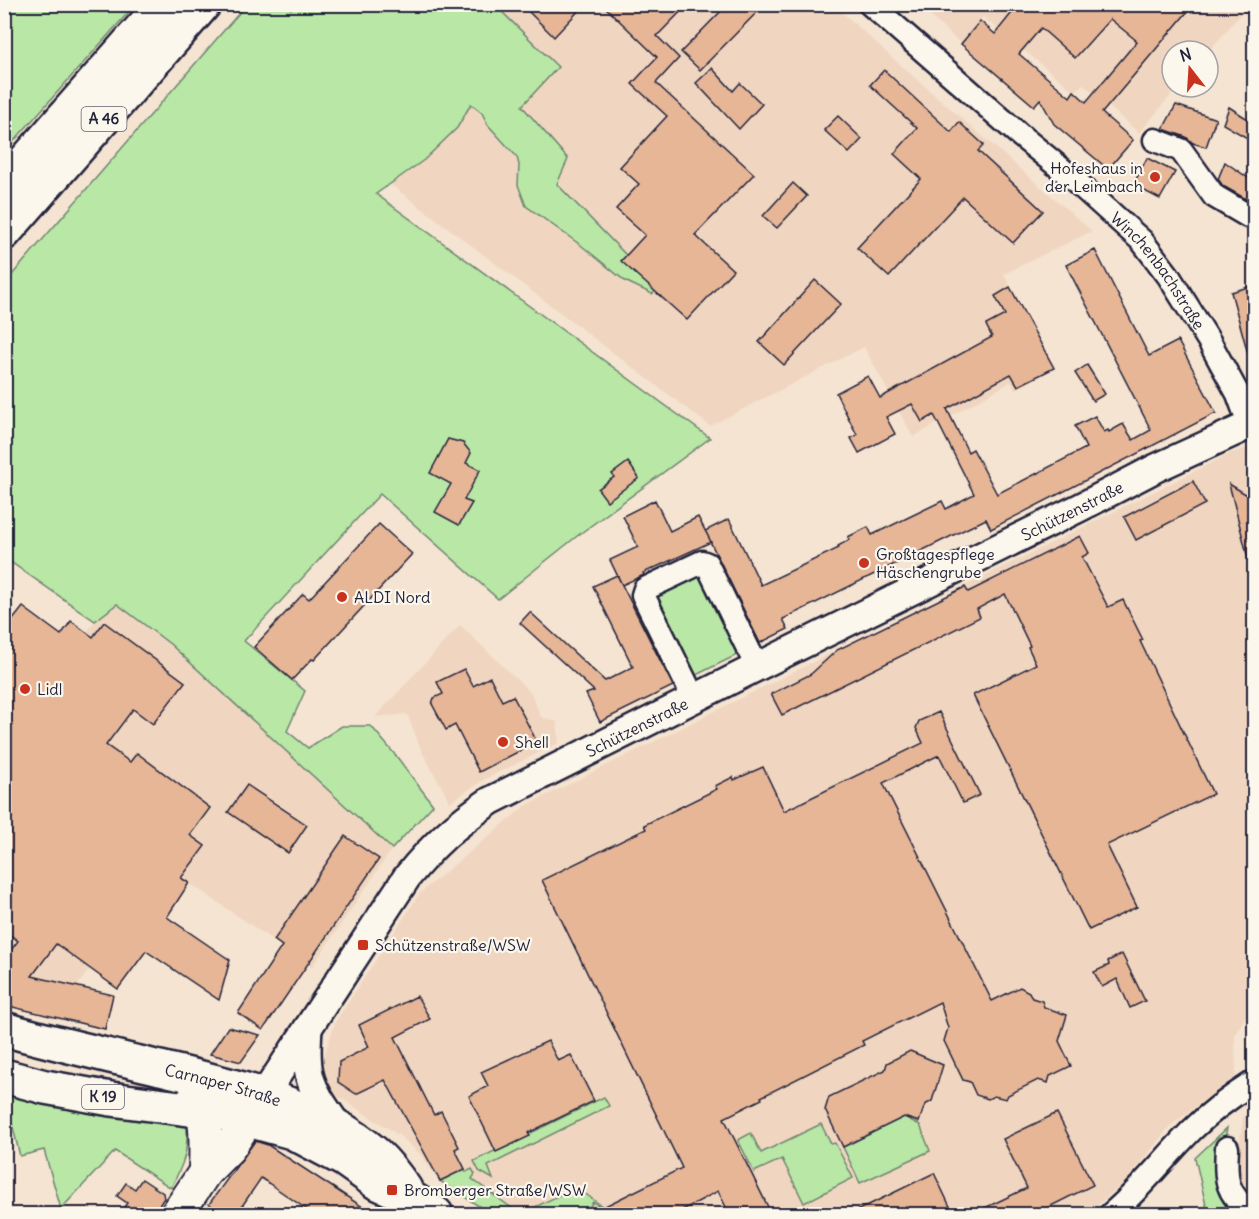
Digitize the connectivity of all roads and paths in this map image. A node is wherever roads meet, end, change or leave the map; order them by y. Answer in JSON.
{"nodes":[{"id":1,"x":163,"y":4,"type":"edge"},
{"id":2,"x":204,"y":4,"type":"edge"},
{"id":3,"x":870,"y":4,"type":"edge"},
{"id":4,"x":1155,"y":140,"type":"dead end"},
{"id":5,"x":4,"y":185,"type":"edge"},
{"id":6,"x":1254,"y":218,"type":"edge"},
{"id":7,"x":4,"y":233,"type":"edge"},
{"id":8,"x":1252,"y":423,"type":"edge"},
{"id":9,"x":757,"y":667,"type":"junction"},
{"id":10,"x":694,"y":699,"type":"junction"},
{"id":11,"x":308,"y":1028,"type":"junction"},
{"id":12,"x":8,"y":1032,"type":"edge"},
{"id":13,"x":192,"y":1075,"type":"junction"},
{"id":14,"x":4,"y":1076,"type":"edge"},
{"id":15,"x":1254,"y":1082,"type":"edge"},
{"id":16,"x":256,"y":1107,"type":"junction"},
{"id":17,"x":204,"y":1111,"type":"junction"},
{"id":18,"x":339,"y":1128,"type":"junction"},
{"id":19,"x":1227,"y":1148,"type":"dead end"},
{"id":20,"x":205,"y":1172,"type":"junction"},
{"id":21,"x":423,"y":1206,"type":"edge"},
{"id":22,"x":177,"y":1215,"type":"edge"},
{"id":23,"x":1111,"y":1215,"type":"edge"},
{"id":24,"x":1252,"y":1215,"type":"edge"}],
"edges":[{"from":1,"to":5,"type":"main road","number":"A 46"},
{"from":2,"to":7,"type":"main road","number":"A 46"},
{"from":3,"to":8,"type":"street","name":"Winchenbachstraße"},
{"from":4,"to":6,"type":"street"},
{"from":8,"to":9,"type":"street","name":"Schützenstraße"},
{"from":9,"to":10,"type":"street","name":"Schützenstraße"},
{"from":9,"to":10,"type":"street"},
{"from":10,"to":11,"type":"street","name":"Schützenstraße"},
{"from":11,"to":16,"type":"street","name":"Schützenstraße"},
{"from":11,"to":18,"type":"street"},
{"from":12,"to":13,"type":"main road","name":"Carnaper Straße","number":"K 19"},
{"from":13,"to":16,"type":"main road","name":"Carnaper Straße","number":"K 19"},
{"from":13,"to":17,"type":"main road"},
{"from":14,"to":17,"type":"main road","name":"Carnaper Straße","number":"K 19"},
{"from":15,"to":23,"type":"street"},
{"from":16,"to":17,"type":"main road","name":"Carnaper Straße","number":"K 19"},
{"from":16,"to":18,"type":"main road","name":"Carnaper Straße","number":"K 19"},
{"from":16,"to":20,"type":"main road","name":"Schützenstraße"},
{"from":16,"to":21,"type":"main road","name":"Carnaper Straße","number":"K 19"},
{"from":17,"to":20,"type":"main road"},
{"from":18,"to":21,"type":"main road","name":"Carnaper Straße","number":"K 19"},
{"from":19,"to":24,"type":"street"},
{"from":20,"to":22,"type":"main road","name":"Schützenstraße"}]}
